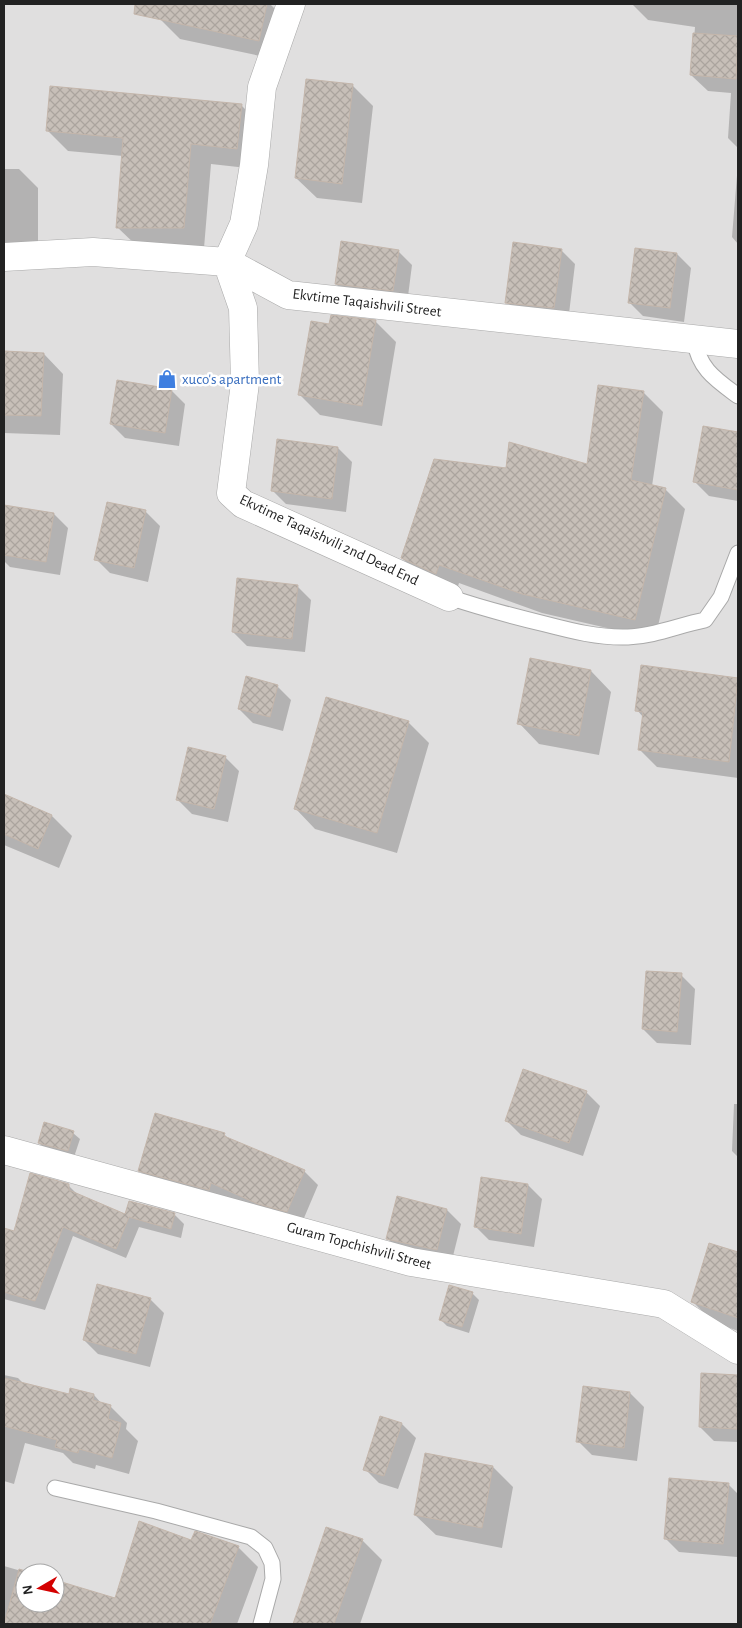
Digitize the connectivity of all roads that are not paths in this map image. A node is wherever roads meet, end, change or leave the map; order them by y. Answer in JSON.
{"nodes":[{"id":1,"x":291,"y":4,"type":"edge"},
{"id":2,"x":4,"y":257,"type":"edge"},
{"id":3,"x":227,"y":262,"type":"junction"},
{"id":4,"x":694,"y":339,"type":"junction"},
{"id":5,"x":738,"y":344,"type":"edge"},
{"id":6,"x":738,"y":396,"type":"edge"},
{"id":7,"x":738,"y":553,"type":"edge"},
{"id":8,"x":450,"y":597,"type":"joint"},
{"id":9,"x":4,"y":1150,"type":"edge"},
{"id":10,"x":738,"y":1350,"type":"edge"},
{"id":11,"x":55,"y":1488,"type":"dead end"},
{"id":12,"x":260,"y":1624,"type":"edge"}],
"edges":[{"from":1,"to":3,"type":"street"},
{"from":2,"to":3,"type":"street","name":"Ekvtime Taqaishvili Street"},
{"from":3,"to":4,"type":"street","name":"Ekvtime Taqaishvili Street"},
{"from":3,"to":8,"type":"street","name":"Ekvtime Taqaishvili 2nd Dead End"},
{"from":4,"to":5,"type":"street","name":"Ekvtime Taqaishvili Street"},
{"from":4,"to":6,"type":"lane"},
{"from":7,"to":8,"type":"lane"},
{"from":9,"to":10,"type":"street","name":"Guram Topchishvili Street"},
{"from":11,"to":12,"type":"lane"}]}
